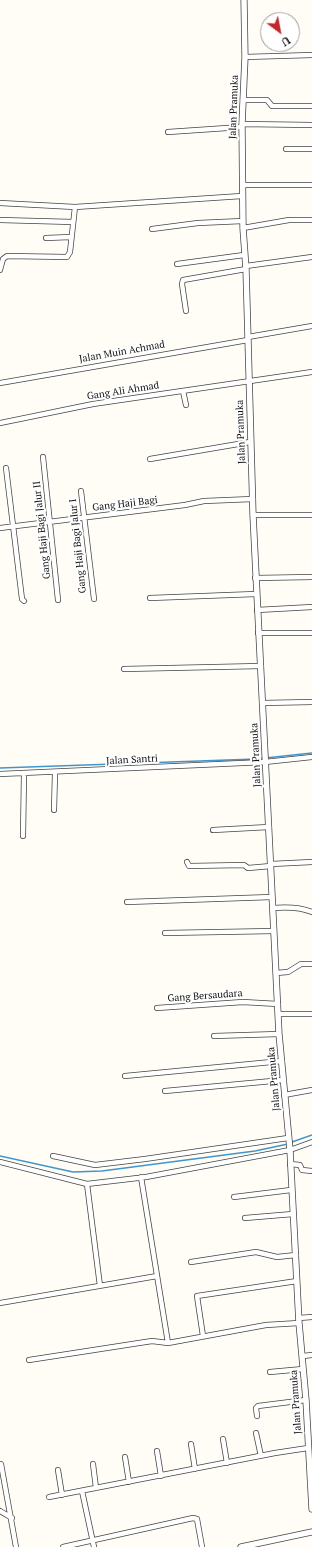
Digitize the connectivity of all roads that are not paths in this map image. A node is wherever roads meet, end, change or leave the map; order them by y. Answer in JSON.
{"nodes":[{"id":1,"x":244,"y":0,"type":"edge"},
{"id":2,"x":312,"y":55,"type":"edge"},
{"id":3,"x":245,"y":57,"type":"junction"},
{"id":4,"x":243,"y":100,"type":"junction"},
{"id":5,"x":312,"y":106,"type":"edge"},
{"id":6,"x":312,"y":125,"type":"edge"},
{"id":7,"x":242,"y":126,"type":"junction"},
{"id":8,"x":168,"y":132,"type":"dead end"},
{"id":9,"x":286,"y":149,"type":"dead end"},
{"id":10,"x":312,"y":149,"type":"edge"},
{"id":11,"x":242,"y":185,"type":"junction"},
{"id":12,"x":312,"y":185,"type":"edge"},
{"id":13,"x":242,"y":196,"type":"junction"},
{"id":14,"x":0,"y":203,"type":"edge"},
{"id":15,"x":76,"y":207,"type":"junction"},
{"id":16,"x":0,"y":220,"type":"edge"},
{"id":17,"x":312,"y":220,"type":"edge"},
{"id":18,"x":243,"y":221,"type":"junction"},
{"id":19,"x":74,"y":222,"type":"junction"},
{"id":20,"x":243,"y":228,"type":"junction"},
{"id":21,"x":152,"y":229,"type":"dead end"},
{"id":22,"x":72,"y":237,"type":"junction"},
{"id":23,"x":46,"y":238,"type":"dead end"},
{"id":24,"x":244,"y":255,"type":"junction"},
{"id":25,"x":0,"y":256,"type":"edge"},
{"id":26,"x":7,"y":256,"type":"junction"},
{"id":27,"x":312,"y":257,"type":"edge"},
{"id":28,"x":177,"y":264,"type":"dead end"},
{"id":29,"x":246,"y":268,"type":"junction"},
{"id":30,"x":0,"y":270,"type":"edge"},
{"id":31,"x":186,"y":311,"type":"dead end"},
{"id":32,"x":312,"y":326,"type":"edge"},
{"id":33,"x":248,"y":339,"type":"junction"},
{"id":34,"x":312,"y":372,"type":"edge"},
{"id":35,"x":248,"y":380,"type":"junction"},
{"id":36,"x":0,"y":383,"type":"edge"},
{"id":37,"x":183,"y":391,"type":"junction"},
{"id":38,"x":186,"y":405,"type":"dead end"},
{"id":39,"x":0,"y":423,"type":"edge"},
{"id":40,"x":250,"y":442,"type":"junction"},
{"id":41,"x":43,"y":457,"type":"dead end"},
{"id":42,"x":150,"y":459,"type":"dead end"},
{"id":43,"x":6,"y":468,"type":"dead end"},
{"id":44,"x":81,"y":491,"type":"dead end"},
{"id":45,"x":253,"y":499,"type":"junction"},
{"id":46,"x":253,"y":515,"type":"junction"},
{"id":47,"x":312,"y":515,"type":"edge"},
{"id":48,"x":85,"y":518,"type":"junction"},
{"id":49,"x":51,"y":522,"type":"junction"},
{"id":50,"x":14,"y":526,"type":"junction"},
{"id":51,"x":0,"y":528,"type":"edge"},
{"id":52,"x":312,"y":577,"type":"edge"},
{"id":53,"x":255,"y":578,"type":"junction"},
{"id":54,"x":256,"y":594,"type":"junction"},
{"id":55,"x":150,"y":598,"type":"dead end"},
{"id":56,"x":94,"y":599,"type":"dead end"},
{"id":57,"x":58,"y":600,"type":"dead end"},
{"id":58,"x":24,"y":601,"type":"dead end"},
{"id":59,"x":312,"y":607,"type":"edge"},
{"id":60,"x":257,"y":610,"type":"junction"},
{"id":61,"x":312,"y":633,"type":"edge"},
{"id":62,"x":258,"y":634,"type":"junction"},
{"id":63,"x":260,"y":666,"type":"junction"},
{"id":64,"x":124,"y":669,"type":"dead end"},
{"id":65,"x":312,"y":702,"type":"edge"},
{"id":66,"x":262,"y":703,"type":"junction"},
{"id":67,"x":312,"y":757,"type":"edge"},
{"id":68,"x":265,"y":762,"type":"junction"},
{"id":69,"x":55,"y":773,"type":"junction"},
{"id":70,"x":0,"y":774,"type":"edge"},
{"id":71,"x":24,"y":774,"type":"junction"},
{"id":72,"x":54,"y":810,"type":"dead end"},
{"id":73,"x":268,"y":827,"type":"junction"},
{"id":74,"x":213,"y":830,"type":"dead end"},
{"id":75,"x":23,"y":836,"type":"dead end"},
{"id":76,"x":187,"y":862,"type":"dead end"},
{"id":77,"x":312,"y":862,"type":"edge"},
{"id":78,"x":271,"y":865,"type":"junction"},
{"id":79,"x":272,"y":897,"type":"junction"},
{"id":80,"x":127,"y":902,"type":"dead end"},
{"id":81,"x":273,"y":908,"type":"junction"},
{"id":82,"x":312,"y":912,"type":"edge"},
{"id":83,"x":274,"y":931,"type":"junction"},
{"id":84,"x":165,"y":933,"type":"dead end"},
{"id":85,"x":312,"y":964,"type":"edge"},
{"id":86,"x":276,"y":973,"type":"junction"},
{"id":87,"x":278,"y":1004,"type":"junction"},
{"id":88,"x":157,"y":1008,"type":"dead end"},
{"id":89,"x":278,"y":1014,"type":"junction"},
{"id":90,"x":312,"y":1014,"type":"edge"},
{"id":91,"x":279,"y":1034,"type":"junction"},
{"id":92,"x":214,"y":1036,"type":"dead end"},
{"id":93,"x":282,"y":1060,"type":"junction"},
{"id":94,"x":125,"y":1076,"type":"dead end"},
{"id":95,"x":283,"y":1080,"type":"junction"},
{"id":96,"x":312,"y":1090,"type":"edge"},
{"id":97,"x":165,"y":1091,"type":"dead end"},
{"id":98,"x":284,"y":1095,"type":"junction"},
{"id":99,"x":288,"y":1138,"type":"junction"},
{"id":100,"x":312,"y":1142,"type":"edge"},
{"id":101,"x":290,"y":1150,"type":"junction"},
{"id":102,"x":53,"y":1156,"type":"dead end"},
{"id":103,"x":0,"y":1162,"type":"edge"},
{"id":104,"x":290,"y":1164,"type":"junction"},
{"id":105,"x":312,"y":1171,"type":"edge"},
{"id":106,"x":141,"y":1177,"type":"junction"},
{"id":107,"x":87,"y":1184,"type":"junction"},
{"id":108,"x":291,"y":1190,"type":"junction"},
{"id":109,"x":234,"y":1197,"type":"dead end"},
{"id":110,"x":293,"y":1214,"type":"junction"},
{"id":111,"x":245,"y":1218,"type":"dead end"},
{"id":112,"x":296,"y":1256,"type":"junction"},
{"id":113,"x":191,"y":1262,"type":"dead end"},
{"id":114,"x":157,"y":1276,"type":"junction"},
{"id":115,"x":297,"y":1281,"type":"junction"},
{"id":116,"x":100,"y":1286,"type":"junction"},
{"id":117,"x":0,"y":1303,"type":"edge"},
{"id":118,"x":312,"y":1316,"type":"edge"},
{"id":119,"x":299,"y":1321,"type":"junction"},
{"id":120,"x":203,"y":1336,"type":"junction"},
{"id":121,"x":168,"y":1342,"type":"junction"},
{"id":122,"x":312,"y":1355,"type":"edge"},
{"id":123,"x":303,"y":1356,"type":"junction"},
{"id":124,"x":29,"y":1360,"type":"dead end"},
{"id":125,"x":303,"y":1369,"type":"junction"},
{"id":126,"x":270,"y":1372,"type":"dead end"},
{"id":127,"x":306,"y":1400,"type":"junction"},
{"id":128,"x":257,"y":1416,"type":"dead end"},
{"id":129,"x":256,"y":1433,"type":"dead end"},
{"id":130,"x":223,"y":1438,"type":"dead end"},
{"id":131,"x":191,"y":1444,"type":"dead end"},
{"id":132,"x":308,"y":1448,"type":"junction"},
{"id":133,"x":157,"y":1450,"type":"dead end"},
{"id":134,"x":261,"y":1456,"type":"junction"},
{"id":135,"x":125,"y":1457,"type":"dead end"},
{"id":136,"x":227,"y":1463,"type":"junction"},
{"id":137,"x":1,"y":1464,"type":"dead end"},
{"id":138,"x":93,"y":1464,"type":"dead end"},
{"id":139,"x":195,"y":1469,"type":"junction"},
{"id":140,"x":58,"y":1470,"type":"dead end"},
{"id":141,"x":161,"y":1476,"type":"junction"},
{"id":142,"x":129,"y":1482,"type":"junction"},
{"id":143,"x":311,"y":1487,"type":"edge"},
{"id":144,"x":96,"y":1488,"type":"junction"},
{"id":145,"x":82,"y":1492,"type":"junction"},
{"id":146,"x":62,"y":1495,"type":"junction"},
{"id":147,"x":49,"y":1497,"type":"dead end"},
{"id":148,"x":312,"y":1509,"type":"edge"},
{"id":149,"x":0,"y":1511,"type":"edge"},
{"id":150,"x":12,"y":1518,"type":"junction"},
{"id":151,"x":312,"y":1532,"type":"edge"},
{"id":152,"x":93,"y":1540,"type":"junction"},
{"id":153,"x":16,"y":1547,"type":"edge"},
{"id":154,"x":63,"y":1547,"type":"edge"},
{"id":155,"x":94,"y":1547,"type":"edge"},
{"id":156,"x":202,"y":1547,"type":"edge"},
{"id":157,"x":241,"y":1547,"type":"edge"}],
"edges":[{"from":1,"to":3,"type":"street","name":"Jalan Pramuka"},
{"from":2,"to":3,"type":"street"},
{"from":3,"to":4,"type":"street","name":"Jalan Pramuka"},
{"from":4,"to":5,"type":"street"},
{"from":4,"to":7,"type":"street","name":"Jalan Pramuka"},
{"from":6,"to":7,"type":"street"},
{"from":7,"to":8,"type":"street"},
{"from":7,"to":11,"type":"street","name":"Jalan Pramuka"},
{"from":9,"to":10,"type":"street"},
{"from":11,"to":12,"type":"street"},
{"from":11,"to":13,"type":"street","name":"Jalan Pramuka"},
{"from":13,"to":15,"type":"street"},
{"from":13,"to":18,"type":"street","name":"Jalan Pramuka"},
{"from":14,"to":15,"type":"street"},
{"from":15,"to":19,"type":"street"},
{"from":16,"to":19,"type":"street"},
{"from":17,"to":20,"type":"street"},
{"from":18,"to":20,"type":"street","name":"Jalan Pramuka"},
{"from":18,"to":21,"type":"street"},
{"from":19,"to":22,"type":"street"},
{"from":20,"to":24,"type":"street","name":"Jalan Pramuka"},
{"from":22,"to":23,"type":"street"},
{"from":22,"to":26,"type":"street"},
{"from":24,"to":28,"type":"street"},
{"from":24,"to":29,"type":"street","name":"Jalan Pramuka"},
{"from":25,"to":26,"type":"street"},
{"from":26,"to":30,"type":"street"},
{"from":27,"to":29,"type":"street"},
{"from":29,"to":31,"type":"street"},
{"from":29,"to":33,"type":"street","name":"Jalan Pramuka"},
{"from":32,"to":33,"type":"street","name":"Jalan Muin Achmad"},
{"from":33,"to":35,"type":"street","name":"Jalan Pramuka"},
{"from":33,"to":36,"type":"street","name":"Jalan Muin Achmad"},
{"from":34,"to":35,"type":"street","name":"Gang Ali Ahmad"},
{"from":35,"to":37,"type":"street","name":"Gang Ali Ahmad"},
{"from":35,"to":40,"type":"street","name":"Jalan Pramuka"},
{"from":37,"to":38,"type":"street"},
{"from":37,"to":39,"type":"street","name":"Gang Ali Ahmad"},
{"from":40,"to":42,"type":"street"},
{"from":40,"to":45,"type":"street","name":"Jalan Pramuka"},
{"from":41,"to":49,"type":"street","name":"Gang Haji Bagi Jalur II"},
{"from":43,"to":50,"type":"street"},
{"from":44,"to":48,"type":"street","name":"Gang Haji Bagi Jalur I"},
{"from":45,"to":46,"type":"street","name":"Jalan Pramuka"},
{"from":45,"to":48,"type":"street","name":"Gang Haji Bagi"},
{"from":46,"to":47,"type":"street"},
{"from":46,"to":53,"type":"street","name":"Jalan Pramuka"},
{"from":48,"to":49,"type":"street","name":"Gang Haji Bagi"},
{"from":48,"to":56,"type":"street","name":"Gang Haji Bagi Jalur I"},
{"from":49,"to":50,"type":"street","name":"Gang Haji Bagi"},
{"from":49,"to":57,"type":"street","name":"Gang Haji Bagi Jalur II"},
{"from":50,"to":51,"type":"street","name":"Gang Haji Bagi"},
{"from":50,"to":58,"type":"street"},
{"from":52,"to":53,"type":"street"},
{"from":53,"to":54,"type":"street","name":"Jalan Pramuka"},
{"from":54,"to":55,"type":"street"},
{"from":54,"to":60,"type":"street","name":"Jalan Pramuka"},
{"from":59,"to":60,"type":"street"},
{"from":60,"to":62,"type":"street","name":"Jalan Pramuka"},
{"from":61,"to":62,"type":"street"},
{"from":62,"to":63,"type":"street","name":"Jalan Pramuka"},
{"from":63,"to":64,"type":"street"},
{"from":63,"to":66,"type":"street","name":"Jalan Pramuka"},
{"from":65,"to":66,"type":"street"},
{"from":66,"to":68,"type":"street","name":"Jalan Pramuka"},
{"from":67,"to":68,"type":"street","name":"Jalan Santri"},
{"from":68,"to":69,"type":"street","name":"Jalan Santri"},
{"from":68,"to":73,"type":"street","name":"Jalan Pramuka"},
{"from":69,"to":71,"type":"street","name":"Jalan Santri"},
{"from":69,"to":72,"type":"street"},
{"from":70,"to":71,"type":"street","name":"Jalan Santri"},
{"from":71,"to":75,"type":"street"},
{"from":73,"to":74,"type":"street"},
{"from":73,"to":78,"type":"street","name":"Jalan Pramuka"},
{"from":76,"to":78,"type":"street"},
{"from":77,"to":78,"type":"street"},
{"from":78,"to":79,"type":"street","name":"Jalan Pramuka"},
{"from":79,"to":80,"type":"street"},
{"from":79,"to":81,"type":"street","name":"Jalan Pramuka"},
{"from":81,"to":82,"type":"street"},
{"from":81,"to":83,"type":"street","name":"Jalan Pramuka"},
{"from":83,"to":84,"type":"street"},
{"from":83,"to":86,"type":"street","name":"Jalan Pramuka"},
{"from":85,"to":86,"type":"street"},
{"from":86,"to":87,"type":"street","name":"Jalan Pramuka"},
{"from":87,"to":88,"type":"street","name":"Gang Bersaudara"},
{"from":87,"to":89,"type":"street","name":"Jalan Pramuka"},
{"from":89,"to":90,"type":"street"},
{"from":89,"to":91,"type":"street","name":"Jalan Pramuka"},
{"from":91,"to":92,"type":"street"},
{"from":91,"to":93,"type":"street","name":"Jalan Pramuka"},
{"from":93,"to":94,"type":"street"},
{"from":93,"to":95,"type":"street","name":"Jalan Pramuka"},
{"from":95,"to":97,"type":"street"},
{"from":95,"to":98,"type":"street","name":"Jalan Pramuka"},
{"from":96,"to":98,"type":"street"},
{"from":98,"to":99,"type":"street","name":"Jalan Pramuka"},
{"from":99,"to":101,"type":"street","name":"Jalan Pramuka"},
{"from":99,"to":102,"type":"street"},
{"from":100,"to":101,"type":"street"},
{"from":101,"to":104,"type":"street","name":"Jalan Pramuka"},
{"from":101,"to":106,"type":"street"},
{"from":103,"to":107,"type":"street"},
{"from":104,"to":105,"type":"street"},
{"from":104,"to":108,"type":"street","name":"Jalan Pramuka"},
{"from":106,"to":107,"type":"street"},
{"from":106,"to":114,"type":"street"},
{"from":107,"to":116,"type":"street"},
{"from":108,"to":109,"type":"street"},
{"from":108,"to":110,"type":"street","name":"Jalan Pramuka"},
{"from":110,"to":111,"type":"street"},
{"from":110,"to":112,"type":"street","name":"Jalan Pramuka"},
{"from":112,"to":113,"type":"street"},
{"from":112,"to":115,"type":"street","name":"Jalan Pramuka"},
{"from":114,"to":116,"type":"street"},
{"from":114,"to":121,"type":"street"},
{"from":115,"to":119,"type":"street","name":"Jalan Pramuka"},
{"from":115,"to":120,"type":"street"},
{"from":116,"to":117,"type":"street"},
{"from":118,"to":119,"type":"street"},
{"from":119,"to":120,"type":"street"},
{"from":119,"to":123,"type":"street","name":"Jalan Pramuka"},
{"from":120,"to":121,"type":"street"},
{"from":121,"to":124,"type":"street"},
{"from":122,"to":123,"type":"street"},
{"from":123,"to":125,"type":"street","name":"Jalan Pramuka"},
{"from":125,"to":126,"type":"street"},
{"from":125,"to":127,"type":"street","name":"Jalan Pramuka"},
{"from":127,"to":128,"type":"street"},
{"from":127,"to":132,"type":"street","name":"Jalan Pramuka"},
{"from":129,"to":134,"type":"street"},
{"from":130,"to":136,"type":"street"},
{"from":131,"to":139,"type":"street"},
{"from":132,"to":134,"type":"street"},
{"from":132,"to":143,"type":"street","name":"Jalan Pramuka"},
{"from":133,"to":141,"type":"street"},
{"from":134,"to":136,"type":"street"},
{"from":135,"to":142,"type":"street"},
{"from":136,"to":139,"type":"street"},
{"from":137,"to":150,"type":"street"},
{"from":138,"to":144,"type":"street"},
{"from":139,"to":141,"type":"street"},
{"from":140,"to":146,"type":"street"},
{"from":141,"to":142,"type":"street"},
{"from":142,"to":144,"type":"street"},
{"from":143,"to":148,"type":"street","name":"Jalan Pramuka"},
{"from":144,"to":145,"type":"street"},
{"from":145,"to":146,"type":"street"},
{"from":145,"to":152,"type":"street"},
{"from":146,"to":147,"type":"street"},
{"from":149,"to":150,"type":"street"},
{"from":150,"to":153,"type":"street"},
{"from":151,"to":157,"type":"street"},
{"from":152,"to":154,"type":"street"},
{"from":152,"to":155,"type":"street"},
{"from":152,"to":156,"type":"street"}]}
